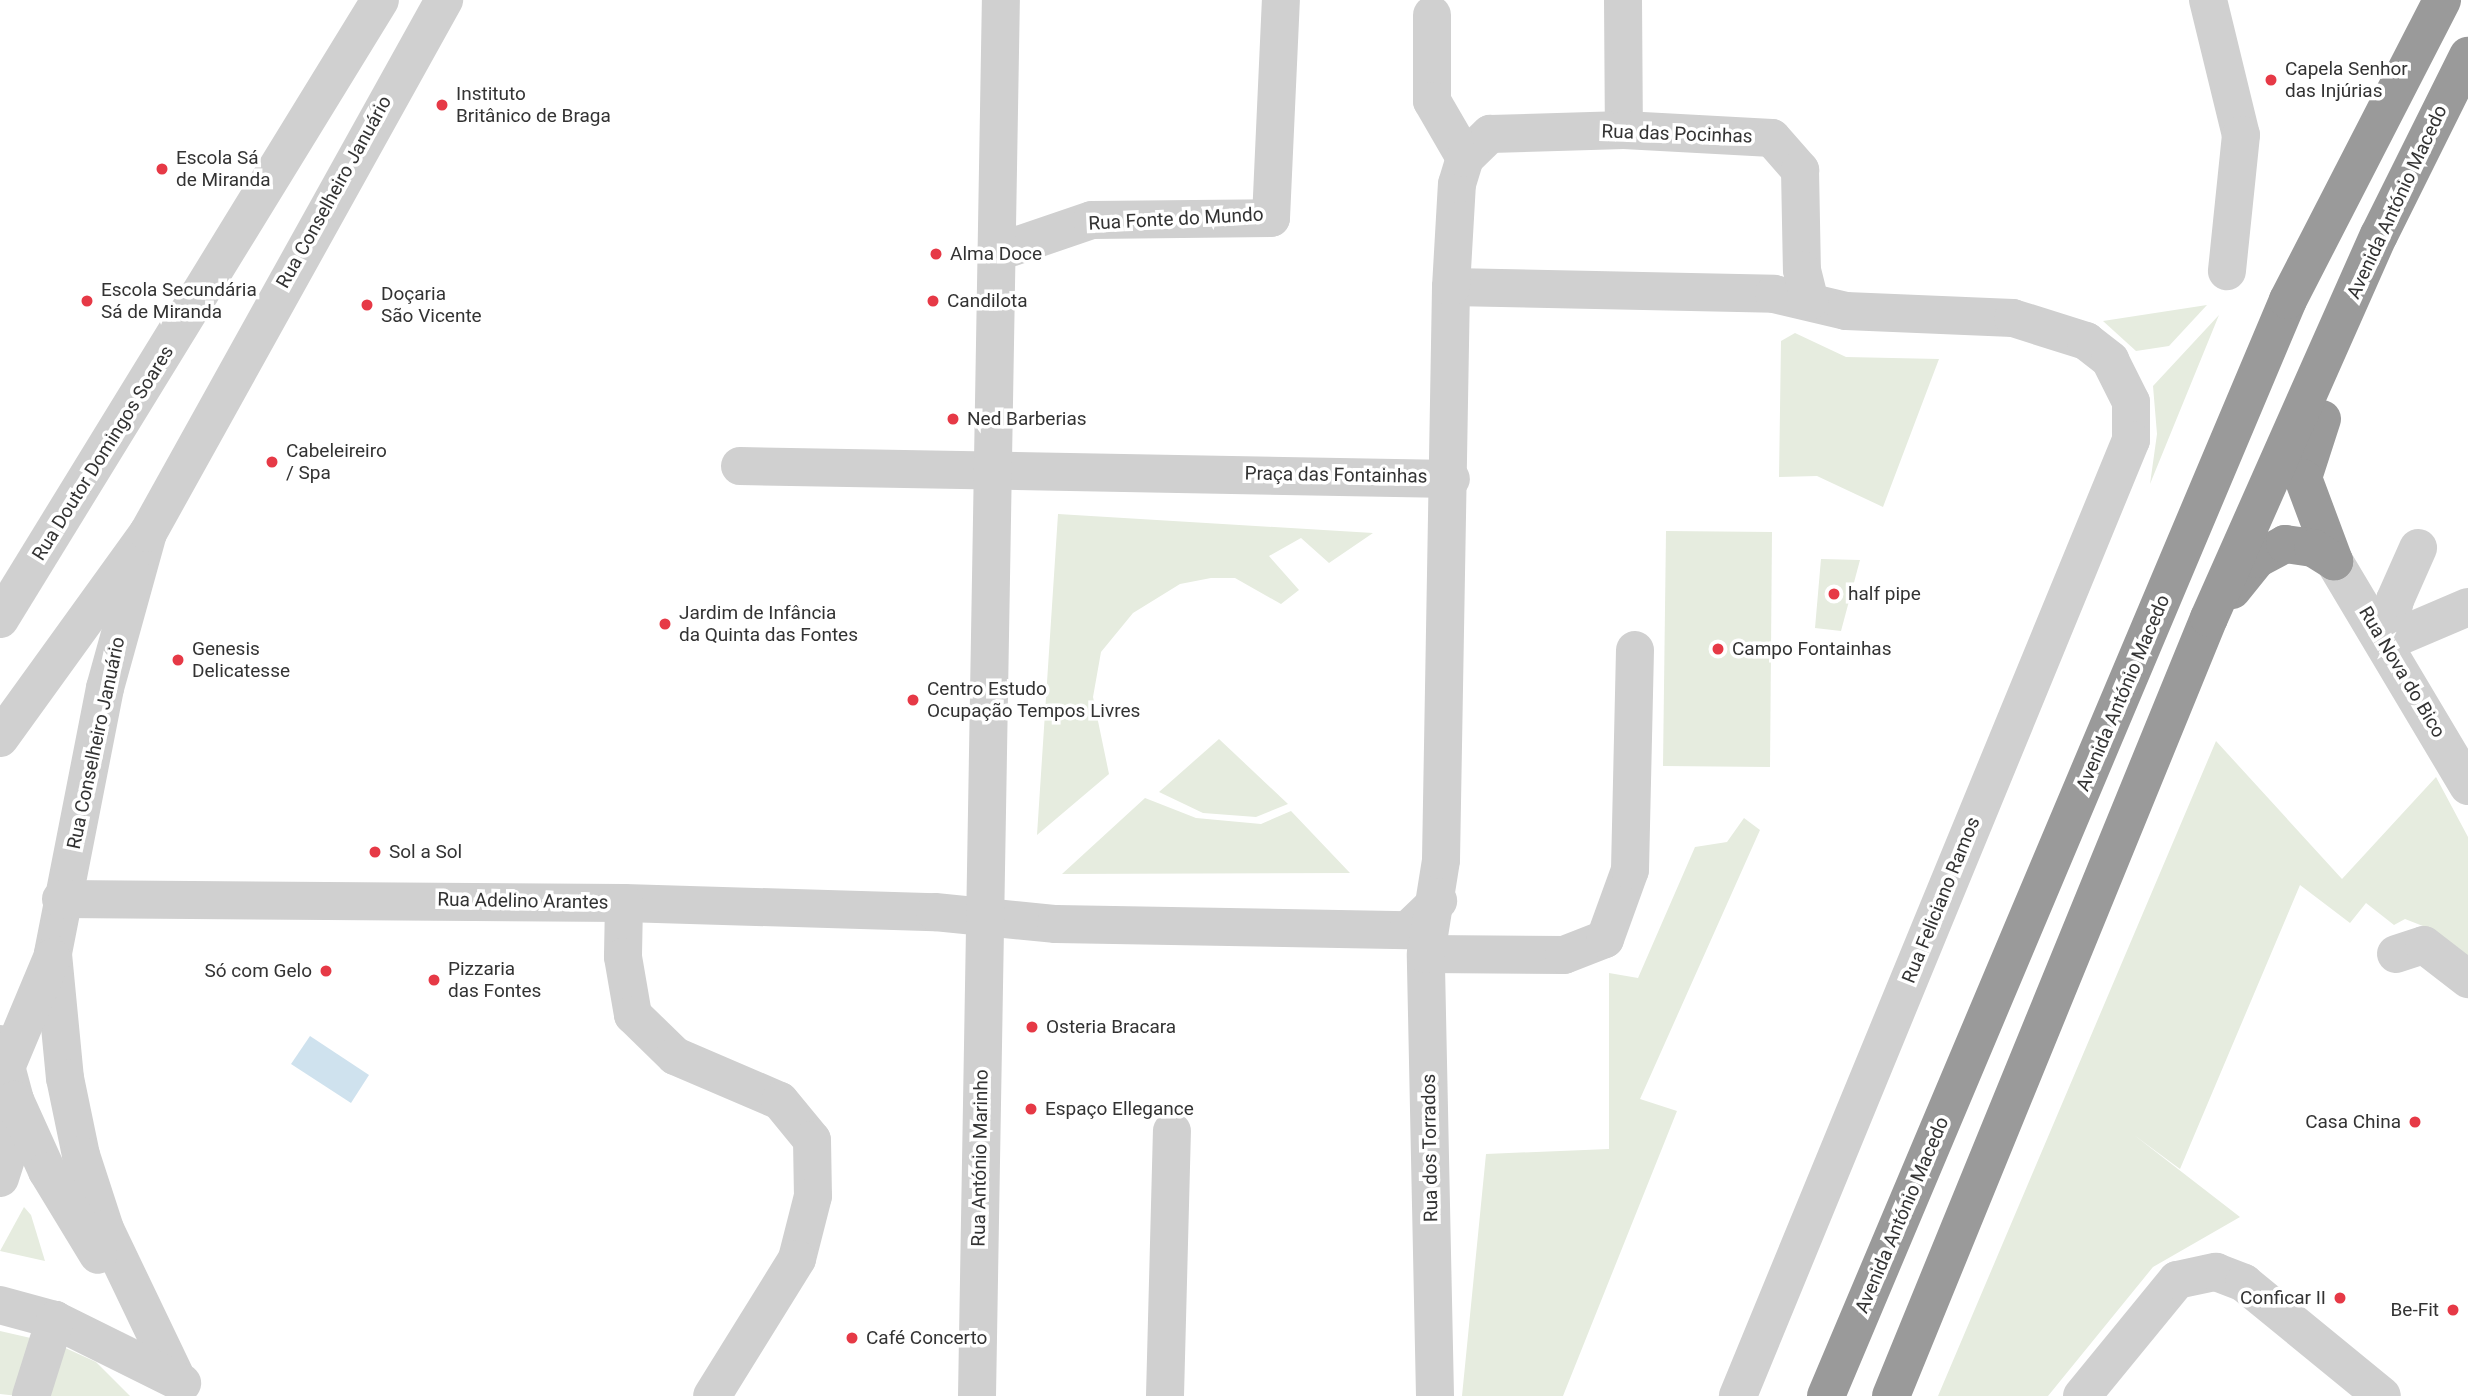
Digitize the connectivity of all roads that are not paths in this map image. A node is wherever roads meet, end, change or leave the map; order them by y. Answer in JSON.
{"nodes":[{"id":1,"x":380,"y":0,"type":"edge"},
{"id":2,"x":444,"y":0,"type":"edge"},
{"id":3,"x":1000,"y":0,"type":"edge"},
{"id":4,"x":1281,"y":0,"type":"edge"},
{"id":5,"x":1623,"y":0,"type":"edge"},
{"id":6,"x":2208,"y":0,"type":"edge"},
{"id":7,"x":2442,"y":0,"type":"edge"},
{"id":8,"x":1432,"y":15,"type":"dead end"},
{"id":9,"x":2468,"y":56,"type":"edge"},
{"id":10,"x":1624,"y":131,"type":"junction"},
{"id":11,"x":1465,"y":158,"type":"junction"},
{"id":12,"x":998,"y":252,"type":"junction"},
{"id":13,"x":2368,"y":260,"type":"junction"},
{"id":14,"x":2227,"y":271,"type":"dead end"},
{"id":15,"x":1451,"y":287,"type":"junction"},
{"id":16,"x":1810,"y":301,"type":"junction"},
{"id":17,"x":740,"y":466,"type":"dead end"},
{"id":18,"x":996,"y":468,"type":"junction"},
{"id":19,"x":1451,"y":479,"type":"junction"},
{"id":20,"x":148,"y":533,"type":"junction"},
{"id":21,"x":2418,"y":548,"type":"dead end"},
{"id":22,"x":2334,"y":561,"type":"junction"},
{"id":23,"x":2468,"y":607,"type":"edge"},
{"id":24,"x":2209,"y":618,"type":"junction"},
{"id":25,"x":0,"y":619,"type":"edge"},
{"id":26,"x":2386,"y":642,"type":"junction"},
{"id":27,"x":1635,"y":650,"type":"dead end"},
{"id":28,"x":0,"y":738,"type":"edge"},
{"id":29,"x":2468,"y":786,"type":"edge"},
{"id":30,"x":61,"y":899,"type":"junction"},
{"id":31,"x":1438,"y":901,"type":"junction"},
{"id":32,"x":624,"y":903,"type":"junction"},
{"id":33,"x":985,"y":920,"type":"junction"},
{"id":34,"x":53,"y":954,"type":"junction"},
{"id":35,"x":1426,"y":954,"type":"junction"},
{"id":36,"x":2396,"y":954,"type":"dead end"},
{"id":37,"x":2468,"y":979,"type":"edge"},
{"id":38,"x":4,"y":1053,"type":"edge"},
{"id":39,"x":15,"y":1100,"type":"junction"},
{"id":40,"x":1172,"y":1131,"type":"dead end"},
{"id":41,"x":0,"y":1178,"type":"edge"},
{"id":42,"x":0,"y":1305,"type":"edge"},
{"id":43,"x":55,"y":1320,"type":"junction"},
{"id":44,"x":187,"y":1388,"type":"edge"},
{"id":45,"x":30,"y":1396,"type":"edge"},
{"id":46,"x":712,"y":1396,"type":"edge"},
{"id":47,"x":977,"y":1396,"type":"edge"},
{"id":48,"x":1166,"y":1396,"type":"edge"},
{"id":49,"x":1435,"y":1396,"type":"edge"},
{"id":50,"x":1738,"y":1396,"type":"edge"},
{"id":51,"x":1825,"y":1396,"type":"edge"},
{"id":52,"x":1891,"y":1396,"type":"edge"},
{"id":53,"x":2084,"y":1396,"type":"edge"},
{"id":54,"x":2382,"y":1396,"type":"edge"}],
"edges":[{"from":1,"to":25,"type":"street","name":"Rua Doutor Domingos Soares"},
{"from":2,"to":20,"type":"street","name":"Rua Conselheiro Januário"},
{"from":3,"to":12,"type":"street"},
{"from":4,"to":12,"type":"street","name":"Rua Fonte do Mundo"},
{"from":5,"to":10,"type":"street"},
{"from":6,"to":14,"type":"street"},
{"from":7,"to":51,"type":"highway","name":"Avenida António Macedo"},
{"from":8,"to":11,"type":"street"},
{"from":9,"to":13,"type":"highway","name":"Avenida António Macedo"},
{"from":10,"to":11,"type":"street","name":"Rua das Pocinhas"},
{"from":10,"to":16,"type":"street","name":"Rua das Pocinhas"},
{"from":11,"to":15,"type":"street"},
{"from":12,"to":18,"type":"street"},
{"from":13,"to":22,"type":"highway"},
{"from":13,"to":24,"type":"highway","name":"Avenida António Macedo"},
{"from":15,"to":16,"type":"street"},
{"from":15,"to":19,"type":"street"},
{"from":16,"to":50,"type":"street","name":"Rua Feliciano Ramos"},
{"from":17,"to":18,"type":"street","name":"Praça das Fontainhas"},
{"from":18,"to":19,"type":"street","name":"Praça das Fontainhas"},
{"from":18,"to":33,"type":"street"},
{"from":19,"to":31,"type":"street","name":"Praça das Fontainhas"},
{"from":20,"to":28,"type":"street","name":"Rua Conselheiro Januário"},
{"from":20,"to":30,"type":"street","name":"Rua Conselheiro Januário"},
{"from":21,"to":26,"type":"street"},
{"from":22,"to":24,"type":"highway"},
{"from":22,"to":26,"type":"street","name":"Rua Nova do Bico"},
{"from":23,"to":26,"type":"street"},
{"from":24,"to":52,"type":"highway","name":"Avenida António Macedo"},
{"from":26,"to":29,"type":"street","name":"Rua Nova do Bico"},
{"from":27,"to":35,"type":"street"},
{"from":30,"to":32,"type":"street","name":"Rua Adelino Arantes"},
{"from":30,"to":34,"type":"street","name":"Rua Conselheiro Januário"},
{"from":31,"to":33,"type":"street"},
{"from":31,"to":35,"type":"street","name":"Rua dos Torrados"},
{"from":32,"to":33,"type":"street","name":"Rua Adelino Arantes"},
{"from":32,"to":46,"type":"street"},
{"from":33,"to":47,"type":"street","name":"Rua António Marinho"},
{"from":34,"to":38,"type":"street"},
{"from":34,"to":44,"type":"street"},
{"from":35,"to":49,"type":"street","name":"Rua dos Torrados"},
{"from":36,"to":37,"type":"street"},
{"from":38,"to":39,"type":"street"},
{"from":39,"to":41,"type":"street"},
{"from":39,"to":44,"type":"street"},
{"from":40,"to":48,"type":"street"},
{"from":42,"to":43,"type":"street"},
{"from":43,"to":44,"type":"street"},
{"from":43,"to":45,"type":"street"},
{"from":53,"to":54,"type":"street"}]}
